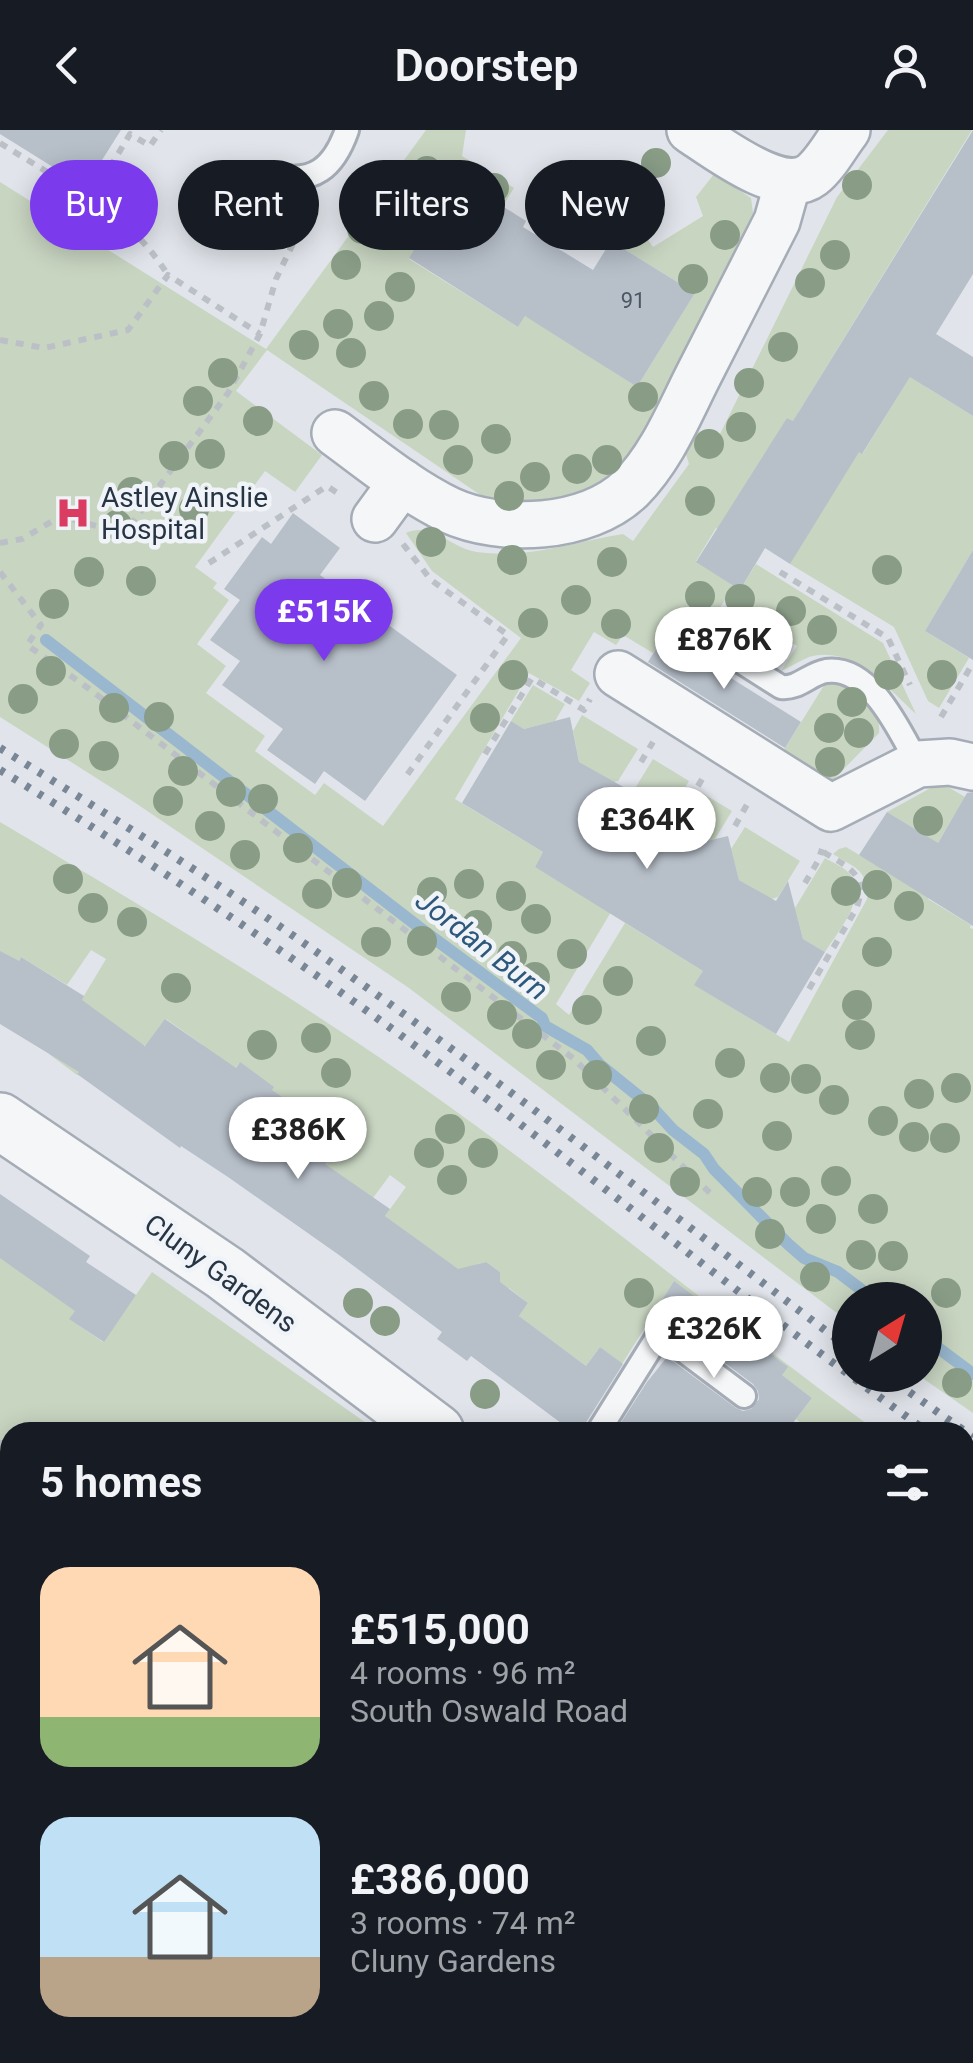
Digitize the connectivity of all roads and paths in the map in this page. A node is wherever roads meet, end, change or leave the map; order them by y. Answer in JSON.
{"nodes":[{"id":1,"x":162,"y":130,"type":"edge"},
{"id":2,"x":348,"y":130,"type":"edge"},
{"id":3,"x":690,"y":130,"type":"edge"},
{"id":4,"x":847,"y":130,"type":"edge"},
{"id":5,"x":0,"y":143,"type":"edge"},
{"id":6,"x":114,"y":160,"type":"edge"},
{"id":7,"x":332,"y":160,"type":"junction"},
{"id":8,"x":30,"y":161,"type":"edge"},
{"id":9,"x":319,"y":171,"type":"edge"},
{"id":10,"x":788,"y":182,"type":"junction"},
{"id":11,"x":151,"y":250,"type":"edge"},
{"id":12,"x":168,"y":275,"type":"junction"},
{"id":13,"x":260,"y":334,"type":"junction"},
{"id":14,"x":0,"y":340,"type":"edge"},
{"id":15,"x":335,"y":433,"type":"dead end"},
{"id":16,"x":402,"y":482,"type":"junction"},
{"id":17,"x":326,"y":486,"type":"dead end"},
{"id":18,"x":375,"y":519,"type":"joint"},
{"id":19,"x":0,"y":543,"type":"edge"},
{"id":20,"x":209,"y":563,"type":"dead end"},
{"id":21,"x":0,"y":572,"type":"edge"},
{"id":22,"x":780,"y":572,"type":"dead end"},
{"id":23,"x":684,"y":626,"type":"dead end"},
{"id":24,"x":973,"y":663,"type":"edge"},
{"id":25,"x":618,"y":674,"type":"dead end"},
{"id":26,"x":912,"y":688,"type":"dead end"},
{"id":27,"x":584,"y":710,"type":"dead end"},
{"id":28,"x":930,"y":711,"type":"dead end"},
{"id":29,"x":940,"y":717,"type":"junction"},
{"id":30,"x":965,"y":747,"type":"edge"},
{"id":31,"x":484,"y":754,"type":"dead end"},
{"id":32,"x":918,"y":764,"type":"junction"},
{"id":33,"x":407,"y":776,"type":"dead end"},
{"id":34,"x":695,"y":791,"type":"dead end"},
{"id":35,"x":822,"y":851,"type":"dead end"},
{"id":36,"x":640,"y":882,"type":"dead end"},
{"id":37,"x":809,"y":989,"type":"dead end"},
{"id":38,"x":0,"y":1121,"type":"edge"},
{"id":39,"x":713,"y":1196,"type":"dead end"},
{"id":40,"x":744,"y":1396,"type":"dead end"},
{"id":41,"x":423,"y":1422,"type":"edge"},
{"id":42,"x":604,"y":1422,"type":"edge"}],
"edges":[{"from":1,"to":6,"type":"path"},
{"from":2,"to":7,"type":"lane"},
{"from":3,"to":10,"type":"street"},
{"from":4,"to":10,"type":"street"},
{"from":5,"to":8,"type":"path"},
{"from":7,"to":9,"type":"lane"},
{"from":7,"to":13,"type":"path"},
{"from":10,"to":16,"type":"street"},
{"from":11,"to":12,"type":"path"},
{"from":12,"to":13,"type":"path"},
{"from":12,"to":14,"type":"path"},
{"from":13,"to":19,"type":"path"},
{"from":15,"to":16,"type":"street"},
{"from":16,"to":18,"type":"street"},
{"from":17,"to":20,"type":"path"},
{"from":18,"to":33,"type":"path"},
{"from":21,"to":39,"type":"path"},
{"from":22,"to":26,"type":"path"},
{"from":23,"to":32,"type":"lane"},
{"from":24,"to":29,"type":"path"},
{"from":25,"to":32,"type":"street"},
{"from":27,"to":31,"type":"path"},
{"from":28,"to":29,"type":"path"},
{"from":29,"to":30,"type":"path"},
{"from":30,"to":32,"type":"street"},
{"from":34,"to":36,"type":"path"},
{"from":35,"to":37,"type":"path"},
{"from":38,"to":41,"type":"street","name":"Cluny Gardens"},
{"from":40,"to":42,"type":"lane"}]}
